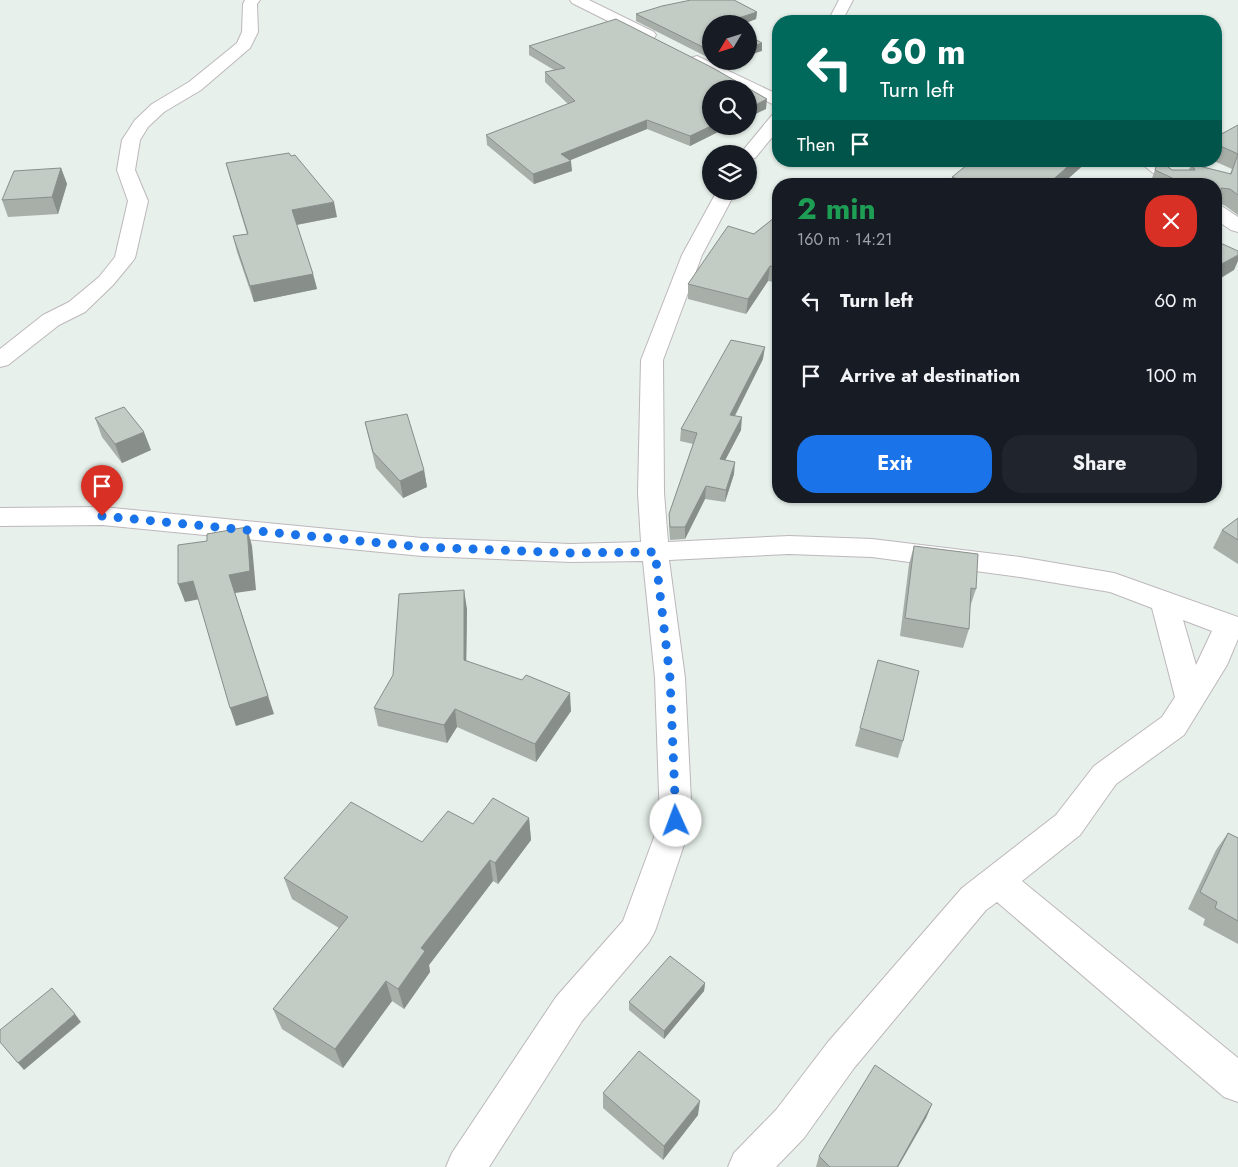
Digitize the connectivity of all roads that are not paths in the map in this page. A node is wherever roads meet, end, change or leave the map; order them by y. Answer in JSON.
{"nodes":[{"id":1,"x":252,"y":0,"type":"edge"},
{"id":2,"x":576,"y":0,"type":"edge"},
{"id":3,"x":846,"y":0,"type":"edge"},
{"id":4,"x":843,"y":15,"type":"edge"},
{"id":5,"x":660,"y":41,"type":"edge"},
{"id":6,"x":686,"y":55,"type":"edge"},
{"id":7,"x":772,"y":98,"type":"edge"},
{"id":8,"x":772,"y":126,"type":"edge"},
{"id":9,"x":756,"y":145,"type":"edge"},
{"id":10,"x":1155,"y":167,"type":"edge"},
{"id":11,"x":1171,"y":178,"type":"edge"},
{"id":12,"x":722,"y":200,"type":"edge"},
{"id":13,"x":1222,"y":214,"type":"edge"},
{"id":14,"x":1238,"y":226,"type":"edge"},
{"id":15,"x":0,"y":360,"type":"edge"},
{"id":16,"x":0,"y":517,"type":"edge"},
{"id":17,"x":655,"y":552,"type":"junction"},
{"id":18,"x":1164,"y":602,"type":"junction"},
{"id":19,"x":1233,"y":627,"type":"edge"},
{"id":20,"x":1190,"y":700,"type":"junction"},
{"id":21,"x":997,"y":881,"type":"junction"},
{"id":22,"x":1238,"y":1083,"type":"edge"},
{"id":23,"x":466,"y":1167,"type":"edge"},
{"id":24,"x":748,"y":1167,"type":"edge"}],
"edges":[{"from":1,"to":15,"type":"street"},
{"from":2,"to":5,"type":"street"},
{"from":3,"to":4,"type":"street"},
{"from":6,"to":7,"type":"street"},
{"from":8,"to":9,"type":"street"},
{"from":10,"to":11,"type":"street"},
{"from":12,"to":17,"type":"street"},
{"from":13,"to":14,"type":"street"},
{"from":16,"to":17,"type":"street"},
{"from":17,"to":18,"type":"street"},
{"from":17,"to":23,"type":"street"},
{"from":18,"to":19,"type":"street"},
{"from":18,"to":20,"type":"street"},
{"from":19,"to":20,"type":"street"},
{"from":20,"to":21,"type":"street"},
{"from":21,"to":22,"type":"street"},
{"from":21,"to":24,"type":"street"}]}
